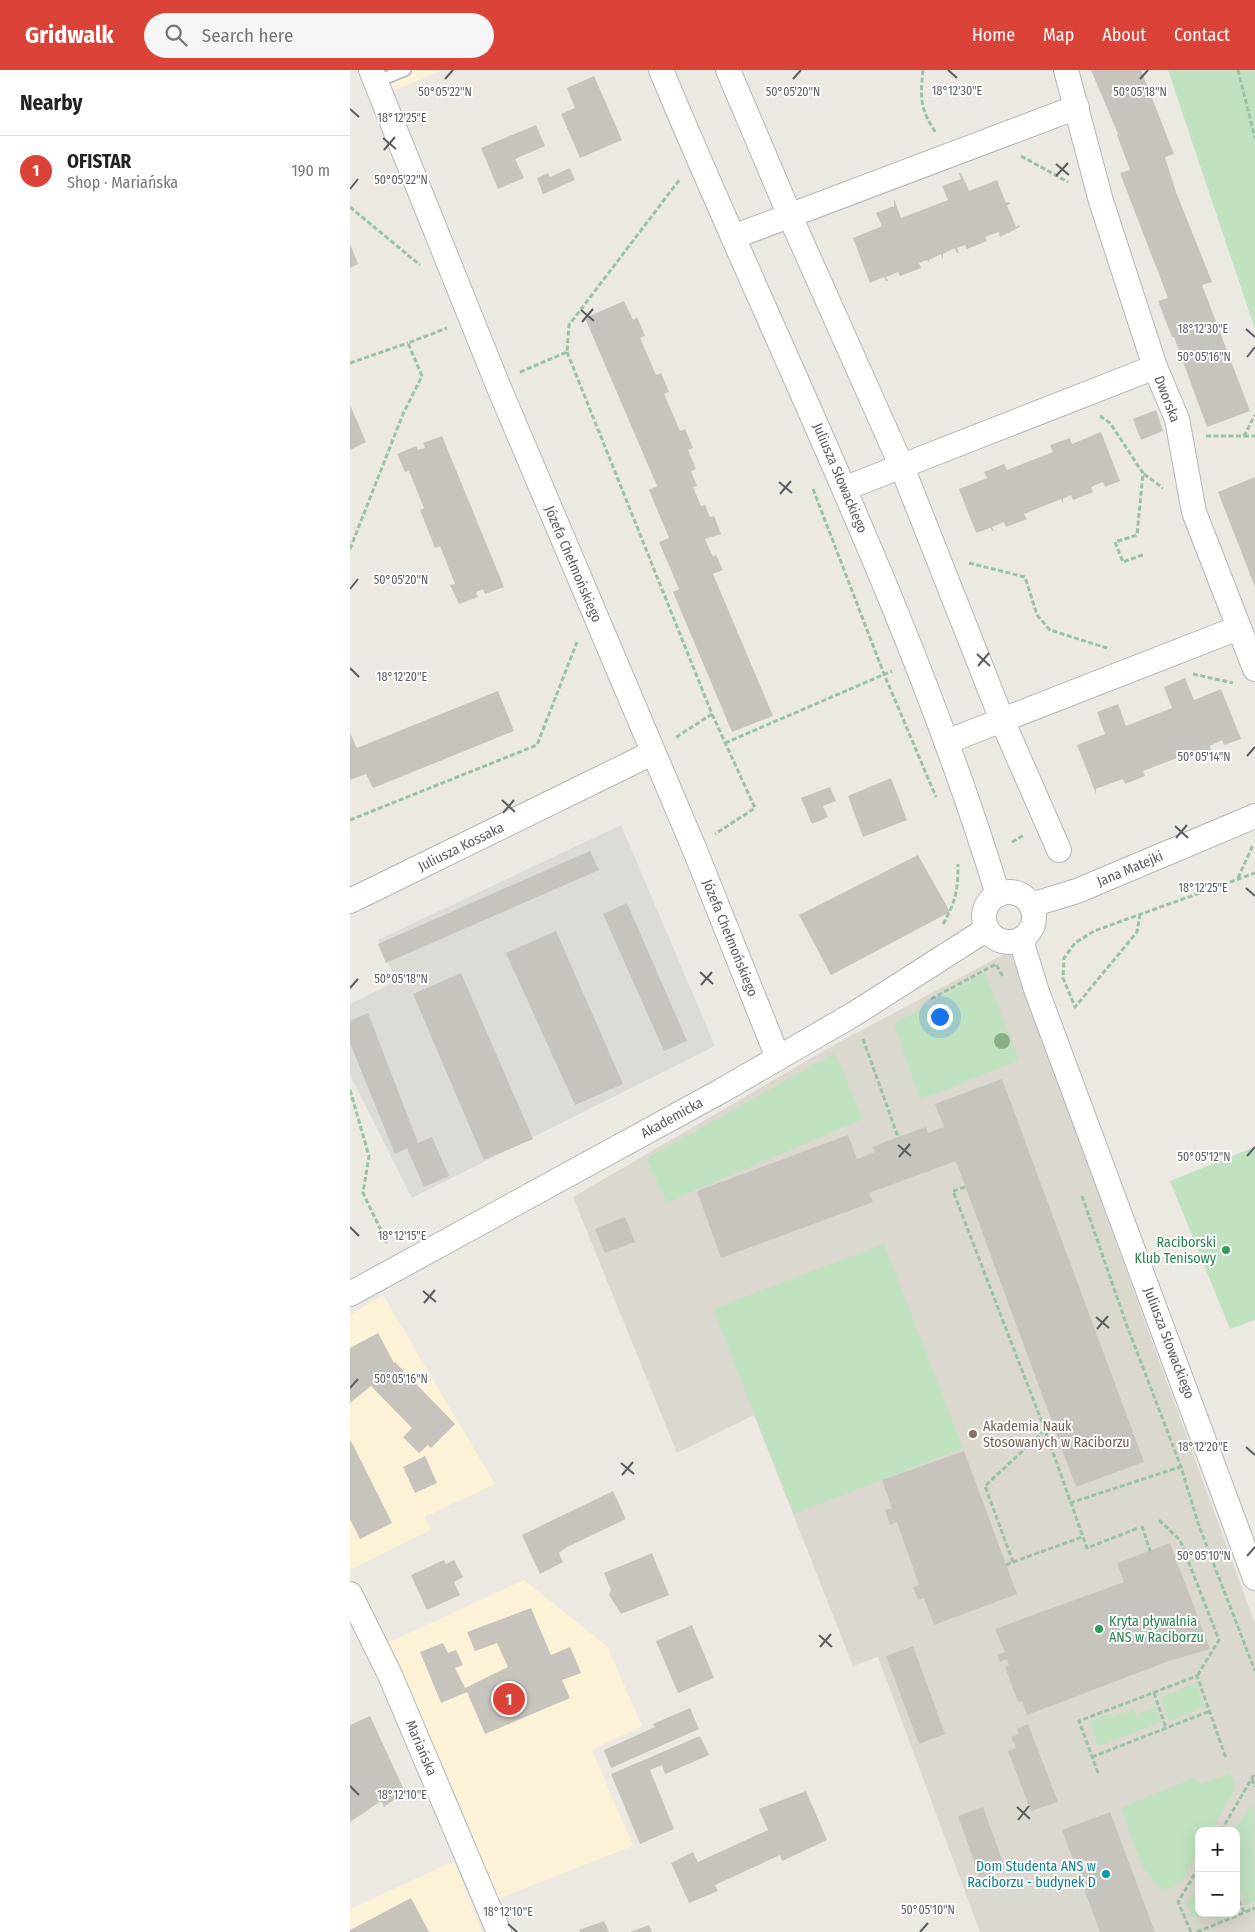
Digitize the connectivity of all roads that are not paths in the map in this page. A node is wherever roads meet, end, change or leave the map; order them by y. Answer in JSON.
{"nodes":[{"id":1,"x":405,"y":70,"type":"edge"},
{"id":2,"x":661,"y":70,"type":"edge"},
{"id":3,"x":728,"y":70,"type":"edge"},
{"id":4,"x":1066,"y":70,"type":"edge"},
{"id":5,"x":373,"y":76,"type":"edge"},
{"id":6,"x":1077,"y":107,"type":"junction"},
{"id":7,"x":790,"y":216,"type":"junction"},
{"id":8,"x":733,"y":237,"type":"junction"},
{"id":9,"x":1155,"y":368,"type":"junction"},
{"id":10,"x":902,"y":467,"type":"junction"},
{"id":11,"x":846,"y":488,"type":"junction"},
{"id":12,"x":1238,"y":628,"type":"junction"},
{"id":13,"x":1246,"y":676,"type":"edge"},
{"id":14,"x":1002,"y":720,"type":"junction"},
{"id":15,"x":946,"y":742,"type":"junction"},
{"id":16,"x":652,"y":753,"type":"junction"},
{"id":17,"x":1255,"y":816,"type":"edge"},
{"id":18,"x":1059,"y":850,"type":"dead end"},
{"id":19,"x":998,"y":895,"type":"junction"},
{"id":20,"x":350,"y":901,"type":"edge"},
{"id":21,"x":1031,"y":905,"type":"junction"},
{"id":22,"x":987,"y":929,"type":"junction"},
{"id":23,"x":1021,"y":940,"type":"junction"},
{"id":24,"x":778,"y":1058,"type":"junction"},
{"id":25,"x":350,"y":1294,"type":"edge"},
{"id":26,"x":1249,"y":1544,"type":"edge"},
{"id":27,"x":1255,"y":1578,"type":"edge"},
{"id":28,"x":350,"y":1594,"type":"edge"},
{"id":29,"x":500,"y":1932,"type":"edge"}],
"edges":[{"from":1,"to":5,"type":"lane"},
{"from":2,"to":8,"type":"street","name":"Juliusza Słowackiego"},
{"from":3,"to":7,"type":"street"},
{"from":4,"to":6,"type":"street","name":"Dworska"},
{"from":5,"to":16,"type":"street","name":"Józefa Chełmońskiego"},
{"from":6,"to":7,"type":"street"},
{"from":6,"to":9,"type":"street","name":"Dworska"},
{"from":7,"to":8,"type":"street"},
{"from":7,"to":10,"type":"street"},
{"from":8,"to":11,"type":"street","name":"Juliusza Słowackiego"},
{"from":9,"to":10,"type":"street"},
{"from":9,"to":12,"type":"street","name":"Dworska"},
{"from":10,"to":11,"type":"street"},
{"from":10,"to":14,"type":"street"},
{"from":11,"to":15,"type":"street","name":"Juliusza Słowackiego"},
{"from":12,"to":13,"type":"street","name":"Dworska"},
{"from":12,"to":14,"type":"street"},
{"from":14,"to":15,"type":"street"},
{"from":14,"to":18,"type":"street"},
{"from":15,"to":19,"type":"street","name":"Juliusza Słowackiego"},
{"from":16,"to":20,"type":"street","name":"Juliusza Kossaka"},
{"from":16,"to":24,"type":"street","name":"Józefa Chełmońskiego"},
{"from":17,"to":21,"type":"street","name":"Jana Matejki"},
{"from":19,"to":21,"type":"street"},
{"from":19,"to":22,"type":"street"},
{"from":21,"to":23,"type":"street"},
{"from":22,"to":23,"type":"street"},
{"from":22,"to":24,"type":"street","name":"Akademicka"},
{"from":23,"to":26,"type":"street","name":"Juliusza Słowackiego"},
{"from":24,"to":25,"type":"street","name":"Akademicka"},
{"from":26,"to":27,"type":"street","name":"Juliusza Słowackiego"},
{"from":28,"to":29,"type":"street","name":"Mariańska"}]}
